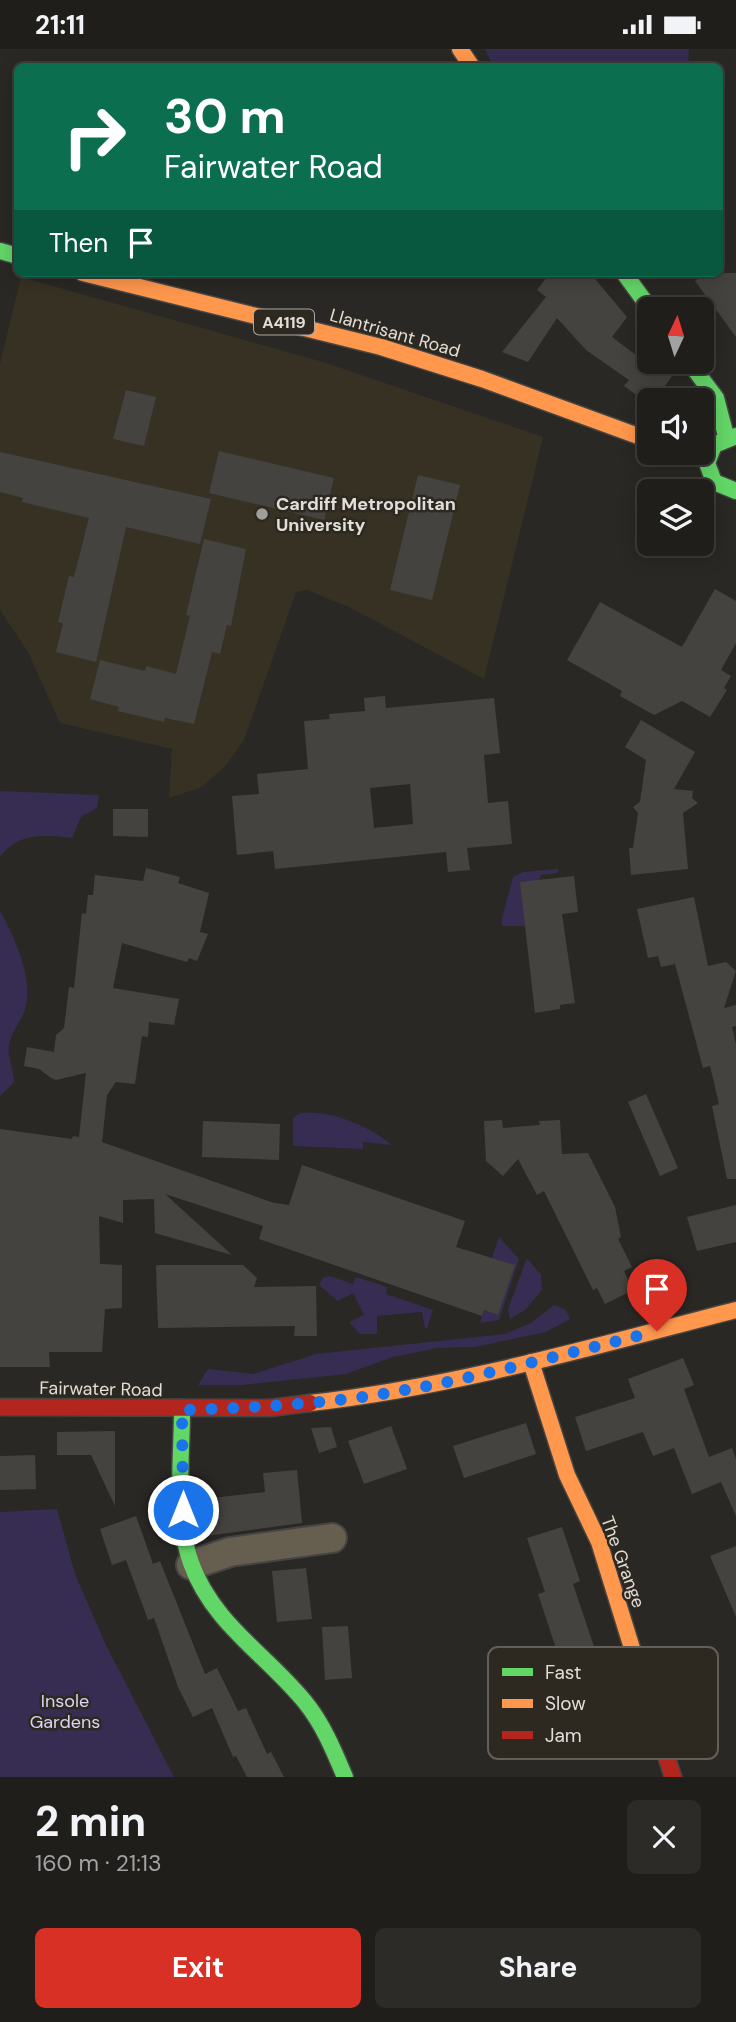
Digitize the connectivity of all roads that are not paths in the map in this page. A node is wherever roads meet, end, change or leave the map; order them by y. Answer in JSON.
{"nodes":[{"id":1,"x":99,"y":277,"type":"edge"},
{"id":2,"x":627,"y":277,"type":"edge"},
{"id":3,"x":642,"y":297,"type":"edge"},
{"id":4,"x":699,"y":375,"type":"edge"},
{"id":5,"x":637,"y":436,"type":"edge"},
{"id":6,"x":731,"y":436,"type":"edge"},
{"id":7,"x":714,"y":444,"type":"edge"},
{"id":8,"x":706,"y":465,"type":"edge"},
{"id":9,"x":736,"y":491,"type":"edge"},
{"id":10,"x":736,"y":1310,"type":"edge"},
{"id":11,"x":531,"y":1362,"type":"junction"},
{"id":12,"x":0,"y":1407,"type":"edge"},
{"id":13,"x":182,"y":1410,"type":"junction"},
{"id":14,"x":332,"y":1538,"type":"dead end"},
{"id":15,"x":191,"y":1565,"type":"junction"},
{"id":16,"x":632,"y":1647,"type":"edge"},
{"id":17,"x":667,"y":1759,"type":"edge"},
{"id":18,"x":345,"y":1777,"type":"edge"},
{"id":19,"x":673,"y":1777,"type":"edge"}],
"edges":[{"from":1,"to":5,"type":"street","name":"Llantrisant Road","number":"A4119"},
{"from":2,"to":3,"type":"street"},
{"from":4,"to":6,"type":"street"},
{"from":6,"to":7,"type":"street"},
{"from":8,"to":9,"type":"street"},
{"from":10,"to":11,"type":"street","name":"Fairwater Road"},
{"from":11,"to":13,"type":"street","name":"Fairwater Road"},
{"from":11,"to":16,"type":"street","name":"The Grange"},
{"from":12,"to":13,"type":"street","name":"Fairwater Road"},
{"from":13,"to":15,"type":"street"},
{"from":14,"to":15,"type":"street"},
{"from":15,"to":18,"type":"street"},
{"from":17,"to":19,"type":"street","name":"The Grange"}]}
